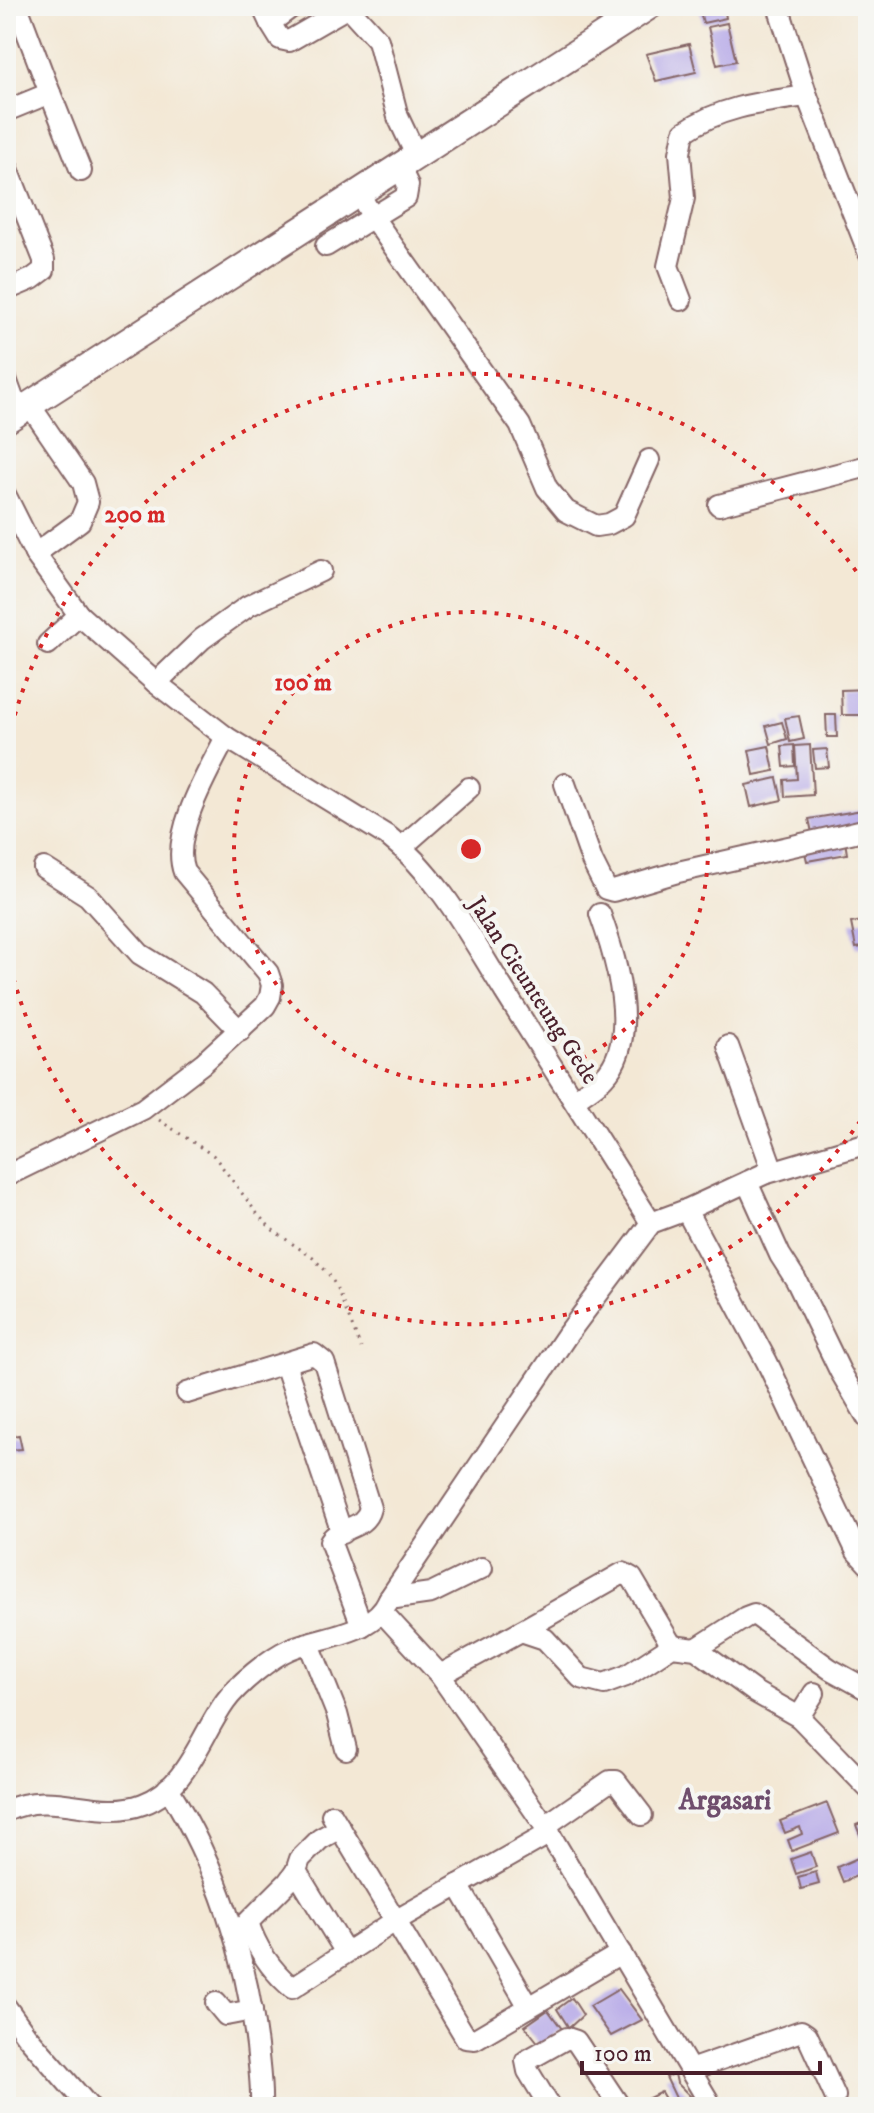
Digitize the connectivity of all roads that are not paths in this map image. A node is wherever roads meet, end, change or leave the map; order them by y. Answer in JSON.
{"nodes":[{"id":1,"x":17,"y":6,"type":"edge"},
{"id":2,"x":293,"y":6,"type":"edge"},
{"id":3,"x":778,"y":6,"type":"edge"},
{"id":4,"x":347,"y":7,"type":"edge"},
{"id":5,"x":639,"y":9,"type":"edge"},
{"id":6,"x":266,"y":14,"type":"edge"},
{"id":7,"x":50,"y":93,"type":"junction"},
{"id":8,"x":807,"y":96,"type":"junction"},
{"id":9,"x":6,"y":111,"type":"edge"},
{"id":10,"x":407,"y":160,"type":"junction"},
{"id":11,"x":6,"y":164,"type":"edge"},
{"id":12,"x":81,"y":171,"type":"dead end"},
{"id":13,"x":358,"y":192,"type":"junction"},
{"id":14,"x":374,"y":219,"type":"junction"},
{"id":15,"x":326,"y":246,"type":"dead end"},
{"id":16,"x":868,"y":251,"type":"edge"},
{"id":17,"x":6,"y":290,"type":"edge"},
{"id":18,"x":681,"y":300,"type":"dead end"},
{"id":19,"x":6,"y":379,"type":"edge"},
{"id":20,"x":17,"y":412,"type":"edge"},
{"id":21,"x":649,"y":460,"type":"dead end"},
{"id":22,"x":868,"y":466,"type":"edge"},
{"id":23,"x":6,"y":496,"type":"edge"},
{"id":24,"x":719,"y":505,"type":"dead end"},
{"id":25,"x":35,"y":554,"type":"junction"},
{"id":26,"x":321,"y":571,"type":"dead end"},
{"id":27,"x":79,"y":615,"type":"junction"},
{"id":28,"x":48,"y":644,"type":"dead end"},
{"id":29,"x":156,"y":683,"type":"junction"},
{"id":30,"x":226,"y":737,"type":"junction"},
{"id":31,"x":565,"y":784,"type":"dead end"},
{"id":32,"x":469,"y":788,"type":"dead end"},
{"id":33,"x":868,"y":829,"type":"edge"},
{"id":34,"x":402,"y":847,"type":"junction"},
{"id":35,"x":44,"y":868,"type":"dead end"},
{"id":36,"x":600,"y":914,"type":"dead end"},
{"id":37,"x":240,"y":1031,"type":"junction"},
{"id":38,"x":728,"y":1046,"type":"dead end"},
{"id":39,"x":574,"y":1100,"type":"junction"},
{"id":40,"x":868,"y":1143,"type":"edge"},
{"id":41,"x":773,"y":1171,"type":"junction"},
{"id":42,"x":6,"y":1176,"type":"edge"},
{"id":43,"x":747,"y":1182,"type":"junction"},
{"id":44,"x":686,"y":1210,"type":"junction"},
{"id":45,"x":651,"y":1223,"type":"junction"},
{"id":46,"x":285,"y":1364,"type":"junction"},
{"id":47,"x":187,"y":1393,"type":"dead end"},
{"id":48,"x":868,"y":1419,"type":"edge"},
{"id":49,"x":342,"y":1533,"type":"junction"},
{"id":50,"x":868,"y":1564,"type":"edge"},
{"id":51,"x":482,"y":1568,"type":"dead end"},
{"id":52,"x":386,"y":1606,"type":"junction"},
{"id":53,"x":362,"y":1626,"type":"junction"},
{"id":54,"x":521,"y":1631,"type":"junction"},
{"id":55,"x":309,"y":1644,"type":"junction"},
{"id":56,"x":672,"y":1646,"type":"junction"},
{"id":57,"x":696,"y":1649,"type":"junction"},
{"id":58,"x":440,"y":1675,"type":"junction"},
{"id":59,"x":868,"y":1690,"type":"edge"},
{"id":60,"x":814,"y":1693,"type":"dead end"},
{"id":61,"x":799,"y":1717,"type":"junction"},
{"id":62,"x":346,"y":1749,"type":"dead end"},
{"id":63,"x":168,"y":1788,"type":"junction"},
{"id":64,"x":868,"y":1788,"type":"edge"},
{"id":65,"x":6,"y":1811,"type":"edge"},
{"id":66,"x":642,"y":1815,"type":"dead end"},
{"id":67,"x":547,"y":1830,"type":"junction"},
{"id":68,"x":296,"y":1871,"type":"junction"},
{"id":69,"x":458,"y":1885,"type":"junction"},
{"id":70,"x":395,"y":1921,"type":"junction"},
{"id":71,"x":345,"y":1951,"type":"junction"},
{"id":72,"x":621,"y":1953,"type":"junction"},
{"id":73,"x":216,"y":2003,"type":"dead end"},
{"id":74,"x":6,"y":2007,"type":"edge"},
{"id":75,"x":529,"y":2007,"type":"junction"},
{"id":76,"x":252,"y":2010,"type":"junction"},
{"id":77,"x":690,"y":2070,"type":"junction"},
{"id":78,"x":835,"y":2096,"type":"dead end"},
{"id":79,"x":83,"y":2105,"type":"edge"},
{"id":80,"x":261,"y":2107,"type":"edge"},
{"id":81,"x":550,"y":2107,"type":"edge"},
{"id":82,"x":620,"y":2107,"type":"edge"},
{"id":83,"x":712,"y":2107,"type":"edge"}],
"edges":[{"from":1,"to":7,"type":"street"},
{"from":2,"to":6,"type":"street"},
{"from":3,"to":8,"type":"street"},
{"from":4,"to":6,"type":"street"},
{"from":4,"to":10,"type":"street"},
{"from":5,"to":10,"type":"main road"},
{"from":7,"to":9,"type":"street"},
{"from":7,"to":12,"type":"street"},
{"from":8,"to":16,"type":"street"},
{"from":8,"to":18,"type":"street"},
{"from":10,"to":13,"type":"main road"},
{"from":10,"to":14,"type":"street"},
{"from":11,"to":17,"type":"street"},
{"from":13,"to":14,"type":"street"},
{"from":13,"to":20,"type":"main road"},
{"from":14,"to":15,"type":"street"},
{"from":14,"to":21,"type":"street"},
{"from":19,"to":20,"type":"street"},
{"from":20,"to":25,"type":"street"},
{"from":22,"to":24,"type":"street"},
{"from":23,"to":25,"type":"street","name":"Jalan Cieunteung Gede"},
{"from":25,"to":27,"type":"street","name":"Jalan Cieunteung Gede"},
{"from":26,"to":29,"type":"street"},
{"from":27,"to":28,"type":"street"},
{"from":27,"to":29,"type":"street","name":"Jalan Cieunteung Gede"},
{"from":29,"to":30,"type":"street","name":"Jalan Cieunteung Gede"},
{"from":30,"to":34,"type":"street","name":"Jalan Cieunteung Gede"},
{"from":30,"to":37,"type":"street"},
{"from":31,"to":33,"type":"street"},
{"from":32,"to":34,"type":"street"},
{"from":34,"to":39,"type":"street","name":"Jalan Cieunteung Gede"},
{"from":35,"to":37,"type":"street"},
{"from":36,"to":39,"type":"street"},
{"from":37,"to":42,"type":"street"},
{"from":38,"to":41,"type":"street"},
{"from":39,"to":45,"type":"street","name":"Jalan Cieunteung Gede"},
{"from":40,"to":41,"type":"street"},
{"from":41,"to":43,"type":"street"},
{"from":43,"to":44,"type":"street"},
{"from":43,"to":48,"type":"street"},
{"from":44,"to":45,"type":"street"},
{"from":44,"to":50,"type":"street"},
{"from":45,"to":52,"type":"street"},
{"from":46,"to":47,"type":"street"},
{"from":46,"to":49,"type":"street"},
{"from":46,"to":49,"type":"street"},
{"from":49,"to":53,"type":"street"},
{"from":51,"to":52,"type":"street"},
{"from":52,"to":53,"type":"street"},
{"from":52,"to":58,"type":"street"},
{"from":53,"to":55,"type":"street"},
{"from":54,"to":56,"type":"street"},
{"from":54,"to":56,"type":"street"},
{"from":54,"to":58,"type":"street"},
{"from":55,"to":62,"type":"street"},
{"from":55,"to":63,"type":"street"},
{"from":56,"to":57,"type":"street"},
{"from":57,"to":59,"type":"street"},
{"from":57,"to":61,"type":"street"},
{"from":58,"to":67,"type":"street"},
{"from":60,"to":61,"type":"street"},
{"from":61,"to":64,"type":"street"},
{"from":63,"to":65,"type":"street"},
{"from":63,"to":76,"type":"street"},
{"from":66,"to":67,"type":"street"},
{"from":67,"to":69,"type":"street"},
{"from":67,"to":72,"type":"street"},
{"from":68,"to":70,"type":"street"},
{"from":68,"to":71,"type":"street"},
{"from":68,"to":71,"type":"street"},
{"from":69,"to":70,"type":"street"},
{"from":69,"to":75,"type":"street"},
{"from":70,"to":71,"type":"street"},
{"from":70,"to":75,"type":"street"},
{"from":72,"to":75,"type":"street"},
{"from":72,"to":77,"type":"street"},
{"from":73,"to":76,"type":"street"},
{"from":74,"to":79,"type":"street"},
{"from":76,"to":80,"type":"street"},
{"from":77,"to":78,"type":"street"},
{"from":77,"to":83,"type":"street"},
{"from":81,"to":82,"type":"street"}]}
